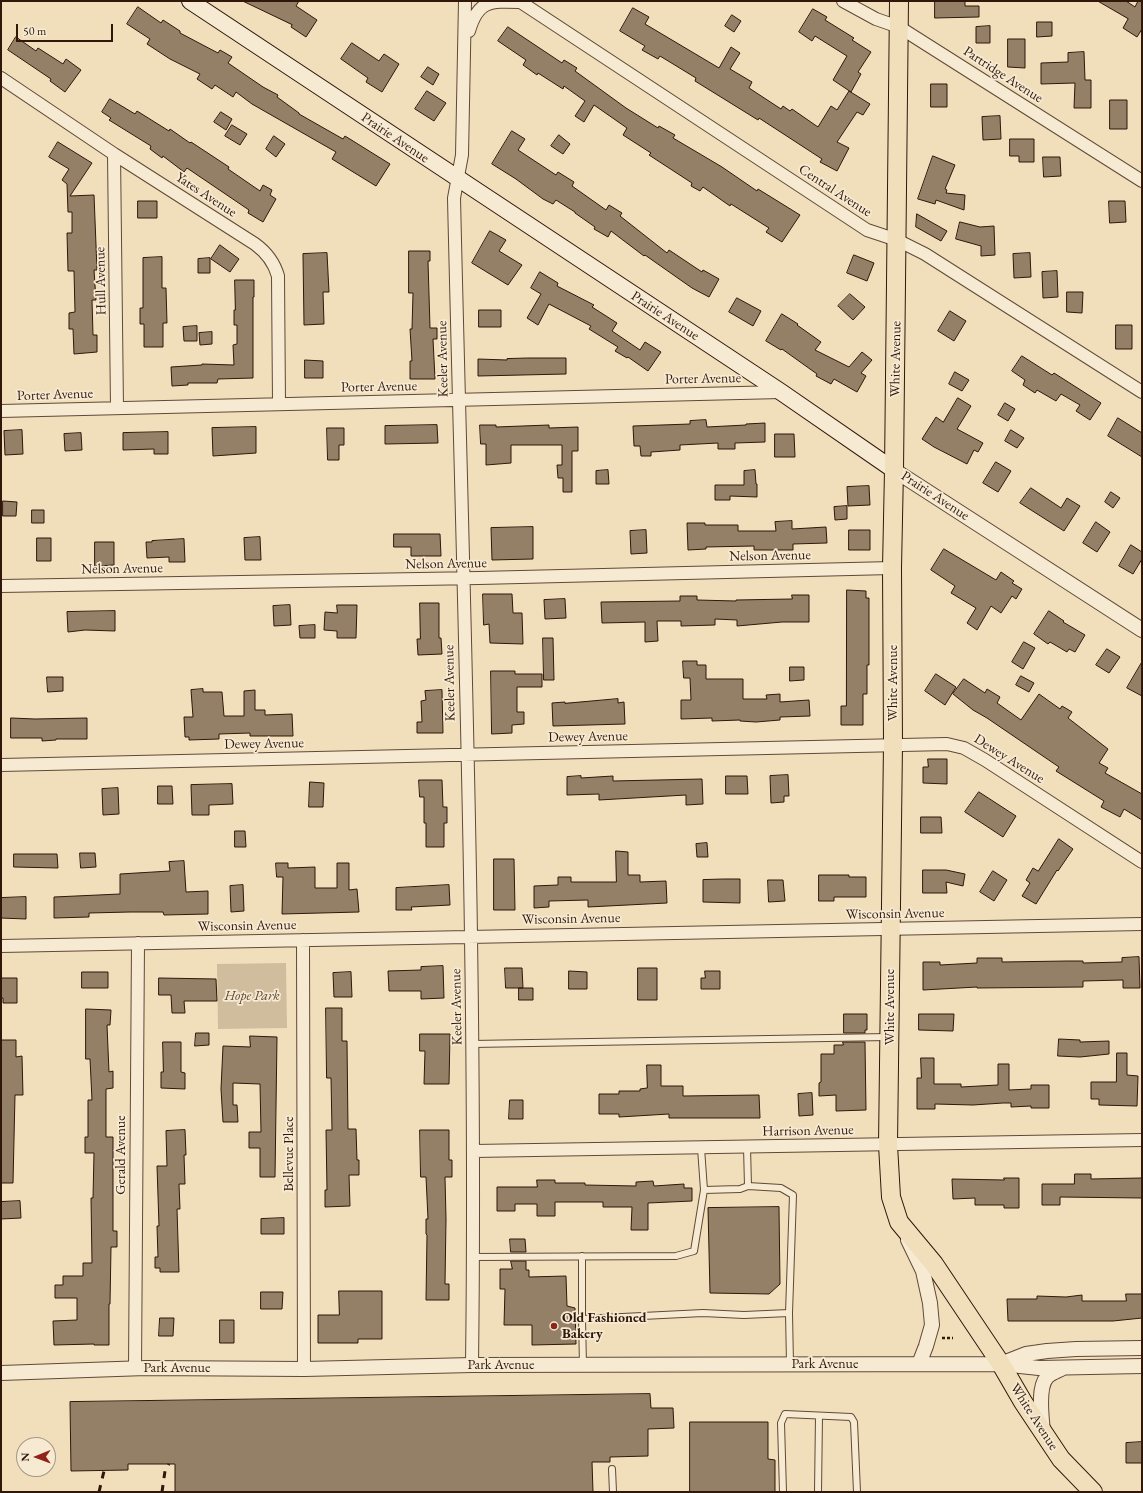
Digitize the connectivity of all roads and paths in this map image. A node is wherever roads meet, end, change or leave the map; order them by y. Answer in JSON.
{"nodes":[{"id":1,"x":190,"y":1,"type":"edge"},
{"id":2,"x":465,"y":1,"type":"edge"},
{"id":3,"x":843,"y":1,"type":"edge"},
{"id":4,"x":899,"y":1,"type":"edge"},
{"id":5,"x":520,"y":2,"type":"edge"},
{"id":6,"x":899,"y":27,"type":"junction"},
{"id":7,"x":464,"y":51,"type":"junction"},
{"id":8,"x":1,"y":78,"type":"edge"},
{"id":9,"x":114,"y":154,"type":"junction"},
{"id":10,"x":457,"y":179,"type":"junction"},
{"id":11,"x":1142,"y":181,"type":"edge"},
{"id":12,"x":897,"y":240,"type":"junction"},
{"id":13,"x":781,"y":392,"type":"junction"},
{"id":14,"x":1142,"y":392,"type":"edge"},
{"id":15,"x":459,"y":400,"type":"junction"},
{"id":16,"x":279,"y":403,"type":"junction"},
{"id":17,"x":117,"y":408,"type":"junction"},
{"id":18,"x":1,"y":411,"type":"edge"},
{"id":19,"x":894,"y":470,"type":"junction"},
{"id":20,"x":892,"y":568,"type":"junction"},
{"id":21,"x":463,"y":578,"type":"junction"},
{"id":22,"x":1,"y":586,"type":"edge"},
{"id":23,"x":1142,"y":630,"type":"edge"},
{"id":24,"x":893,"y":744,"type":"junction"},
{"id":25,"x":467,"y":755,"type":"junction"},
{"id":26,"x":1,"y":765,"type":"edge"},
{"id":27,"x":1142,"y":862,"type":"edge"},
{"id":28,"x":1142,"y":924,"type":"edge"},
{"id":29,"x":891,"y":929,"type":"junction"},
{"id":30,"x":471,"y":936,"type":"junction"},
{"id":31,"x":303,"y":940,"type":"junction"},
{"id":32,"x":138,"y":943,"type":"junction"},
{"id":33,"x":1,"y":946,"type":"edge"},
{"id":34,"x":890,"y":1037,"type":"junction"},
{"id":35,"x":472,"y":1044,"type":"junction"},
{"id":36,"x":1142,"y":1140,"type":"edge"},
{"id":37,"x":888,"y":1144,"type":"junction"},
{"id":38,"x":747,"y":1147,"type":"junction"},
{"id":39,"x":701,"y":1148,"type":"junction"},
{"id":40,"x":474,"y":1151,"type":"junction"},
{"id":41,"x":748,"y":1186,"type":"junction"},
{"id":42,"x":704,"y":1190,"type":"junction"},
{"id":43,"x":899,"y":1222,"type":"junction"},
{"id":44,"x":582,"y":1256,"type":"junction"},
{"id":45,"x":473,"y":1257,"type":"junction"},
{"id":46,"x":789,"y":1313,"type":"junction"},
{"id":47,"x":582,"y":1319,"type":"junction"},
{"id":48,"x":938,"y":1338,"type":"dead end"},
{"id":49,"x":951,"y":1339,"type":"dead end"},
{"id":50,"x":1142,"y":1348,"type":"edge"},
{"id":51,"x":790,"y":1364,"type":"junction"},
{"id":52,"x":919,"y":1364,"type":"junction"},
{"id":53,"x":994,"y":1364,"type":"junction"},
{"id":54,"x":472,"y":1365,"type":"junction"},
{"id":55,"x":583,"y":1365,"type":"junction"},
{"id":56,"x":1142,"y":1366,"type":"edge"},
{"id":57,"x":1065,"y":1367,"type":"junction"},
{"id":58,"x":135,"y":1368,"type":"junction"},
{"id":59,"x":304,"y":1369,"type":"junction"},
{"id":60,"x":1,"y":1373,"type":"edge"},
{"id":61,"x":819,"y":1416,"type":"junction"},
{"id":62,"x":1043,"y":1433,"type":"junction"},
{"id":63,"x":612,"y":1469,"type":"dead end"},
{"id":64,"x":613,"y":1492,"type":"edge"},
{"id":65,"x":783,"y":1492,"type":"edge"},
{"id":66,"x":818,"y":1492,"type":"edge"},
{"id":67,"x":857,"y":1492,"type":"edge"},
{"id":68,"x":1078,"y":1492,"type":"edge"},
{"id":69,"x":1093,"y":1492,"type":"edge"}],
"edges":[{"from":1,"to":10,"type":"main road","name":"Prairie Avenue"},
{"from":2,"to":7,"type":"street","name":"Keeler Avenue"},
{"from":3,"to":6,"type":"street","name":"Partridge Avenue"},
{"from":4,"to":6,"type":"main road","name":"White Avenue"},
{"from":5,"to":7,"type":"street"},
{"from":5,"to":12,"type":"street","name":"Central Avenue"},
{"from":6,"to":11,"type":"street","name":"Partridge Avenue"},
{"from":6,"to":12,"type":"main road","name":"White Avenue"},
{"from":7,"to":10,"type":"street","name":"Keeler Avenue"},
{"from":8,"to":9,"type":"street","name":"Yates Avenue"},
{"from":9,"to":16,"type":"street","name":"Yates Avenue"},
{"from":9,"to":17,"type":"street","name":"Hull Avenue"},
{"from":10,"to":13,"type":"main road","name":"Prairie Avenue"},
{"from":10,"to":15,"type":"street","name":"Keeler Avenue"},
{"from":12,"to":14,"type":"street","name":"Central Avenue"},
{"from":12,"to":19,"type":"main road","name":"White Avenue"},
{"from":13,"to":15,"type":"street","name":"Porter Avenue"},
{"from":13,"to":19,"type":"main road","name":"Prairie Avenue"},
{"from":15,"to":16,"type":"street","name":"Porter Avenue"},
{"from":15,"to":21,"type":"street","name":"Keeler Avenue"},
{"from":16,"to":17,"type":"street","name":"Porter Avenue"},
{"from":17,"to":18,"type":"street","name":"Porter Avenue"},
{"from":19,"to":20,"type":"main road","name":"White Avenue"},
{"from":19,"to":23,"type":"street","name":"Prairie Avenue"},
{"from":20,"to":21,"type":"street","name":"Nelson Avenue"},
{"from":20,"to":24,"type":"main road","name":"White Avenue"},
{"from":21,"to":22,"type":"street","name":"Nelson Avenue"},
{"from":21,"to":25,"type":"street","name":"Keeler Avenue"},
{"from":24,"to":25,"type":"street","name":"Dewey Avenue"},
{"from":24,"to":27,"type":"street","name":"Dewey Avenue"},
{"from":24,"to":29,"type":"main road","name":"White Avenue"},
{"from":25,"to":26,"type":"street","name":"Dewey Avenue"},
{"from":25,"to":30,"type":"street","name":"Keeler Avenue"},
{"from":28,"to":29,"type":"street","name":"Wisconsin Avenue"},
{"from":29,"to":30,"type":"street","name":"Wisconsin Avenue"},
{"from":29,"to":34,"type":"main road","name":"White Avenue"},
{"from":30,"to":31,"type":"street","name":"Wisconsin Avenue"},
{"from":30,"to":35,"type":"street","name":"Keeler Avenue"},
{"from":31,"to":32,"type":"street","name":"Wisconsin Avenue"},
{"from":31,"to":59,"type":"street","name":"Bellevue Place"},
{"from":32,"to":33,"type":"street","name":"Wisconsin Avenue"},
{"from":32,"to":58,"type":"street","name":"Gerald Avenue"},
{"from":34,"to":35,"type":"lane"},
{"from":34,"to":37,"type":"main road","name":"White Avenue"},
{"from":35,"to":40,"type":"street","name":"Keeler Avenue"},
{"from":36,"to":37,"type":"street","name":"Harrison Avenue"},
{"from":37,"to":38,"type":"street","name":"Harrison Avenue"},
{"from":37,"to":43,"type":"main road","name":"White Avenue"},
{"from":38,"to":39,"type":"street","name":"Harrison Avenue"},
{"from":38,"to":41,"type":"lane"},
{"from":39,"to":40,"type":"street","name":"Harrison Avenue"},
{"from":39,"to":42,"type":"lane"},
{"from":40,"to":45,"type":"street","name":"Keeler Avenue"},
{"from":41,"to":42,"type":"lane"},
{"from":41,"to":46,"type":"lane"},
{"from":42,"to":44,"type":"lane"},
{"from":43,"to":52,"type":"street"},
{"from":43,"to":53,"type":"main road","name":"White Avenue"},
{"from":44,"to":45,"type":"lane"},
{"from":44,"to":47,"type":"lane"},
{"from":45,"to":54,"type":"street","name":"Keeler Avenue"},
{"from":46,"to":47,"type":"lane"},
{"from":46,"to":51,"type":"lane"},
{"from":47,"to":55,"type":"lane"},
{"from":48,"to":49,"type":"path"},
{"from":50,"to":53,"type":"street","name":"Park Avenue"},
{"from":51,"to":52,"type":"street","name":"Park Avenue"},
{"from":51,"to":55,"type":"street","name":"Park Avenue"},
{"from":52,"to":53,"type":"street","name":"Park Avenue"},
{"from":53,"to":57,"type":"street","name":"Park Avenue"},
{"from":53,"to":62,"type":"main road","name":"White Avenue"},
{"from":53,"to":68,"type":"main road","name":"White Avenue"},
{"from":54,"to":55,"type":"street","name":"Park Avenue"},
{"from":54,"to":59,"type":"street","name":"Park Avenue"},
{"from":56,"to":57,"type":"street","name":"Park Avenue"},
{"from":57,"to":62,"type":"street"},
{"from":58,"to":59,"type":"street","name":"Park Avenue"},
{"from":58,"to":60,"type":"street","name":"Park Avenue"},
{"from":61,"to":65,"type":"lane"},
{"from":61,"to":66,"type":"lane"},
{"from":61,"to":67,"type":"lane"},
{"from":62,"to":69,"type":"main road","name":"White Avenue"},
{"from":63,"to":64,"type":"lane"}]}
